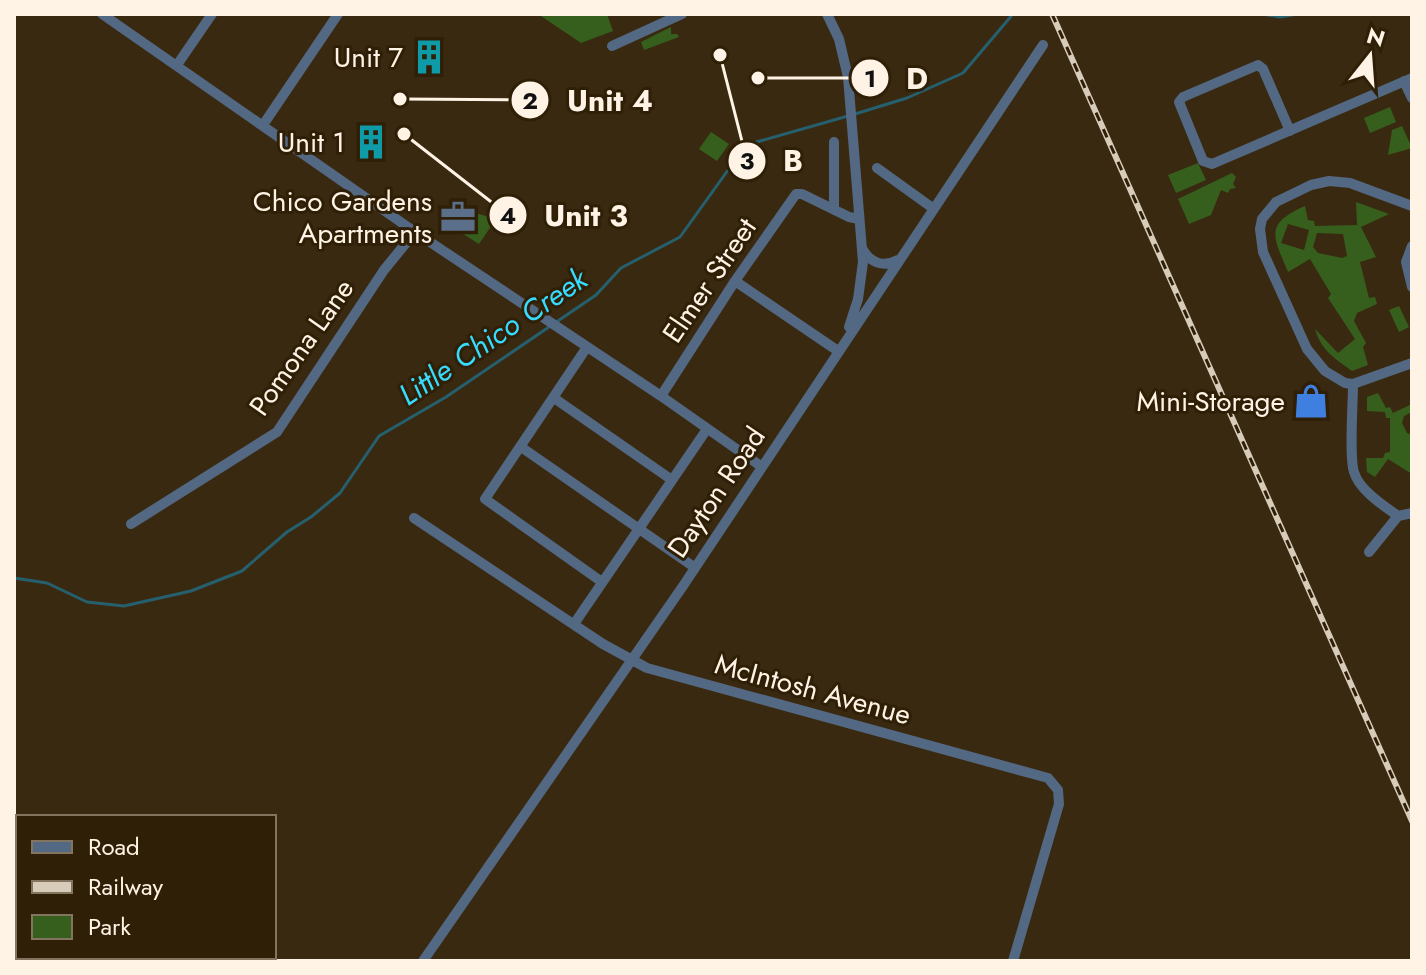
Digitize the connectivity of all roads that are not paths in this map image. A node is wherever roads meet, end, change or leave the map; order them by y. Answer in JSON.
{"nodes":[{"id":1,"x":102,"y":14,"type":"edge"},
{"id":2,"x":212,"y":14,"type":"edge"},
{"id":3,"x":338,"y":14,"type":"edge"},
{"id":4,"x":681,"y":14,"type":"edge"},
{"id":5,"x":827,"y":14,"type":"edge"},
{"id":6,"x":1043,"y":45,"type":"dead end"},
{"id":7,"x":612,"y":46,"type":"dead end"},
{"id":8,"x":177,"y":65,"type":"junction"},
{"id":9,"x":1408,"y":80,"type":"edge"},
{"id":10,"x":1412,"y":98,"type":"edge"},
{"id":11,"x":263,"y":125,"type":"junction"},
{"id":12,"x":1290,"y":131,"type":"junction"},
{"id":13,"x":834,"y":142,"type":"dead end"},
{"id":14,"x":877,"y":168,"type":"dead end"},
{"id":15,"x":1412,"y":206,"type":"edge"},
{"id":16,"x":934,"y":209,"type":"junction"},
{"id":17,"x":834,"y":210,"type":"junction"},
{"id":18,"x":859,"y":219,"type":"junction"},
{"id":19,"x":415,"y":232,"type":"junction"},
{"id":20,"x":861,"y":246,"type":"junction"},
{"id":21,"x":1412,"y":246,"type":"edge"},
{"id":22,"x":900,"y":259,"type":"junction"},
{"id":23,"x":735,"y":281,"type":"junction"},
{"id":24,"x":1412,"y":287,"type":"edge"},
{"id":25,"x":587,"y":347,"type":"junction"},
{"id":26,"x":838,"y":351,"type":"junction"},
{"id":27,"x":1412,"y":363,"type":"edge"},
{"id":28,"x":1353,"y":384,"type":"junction"},
{"id":29,"x":661,"y":396,"type":"junction"},
{"id":30,"x":554,"y":398,"type":"junction"},
{"id":31,"x":707,"y":429,"type":"junction"},
{"id":32,"x":521,"y":447,"type":"junction"},
{"id":33,"x":762,"y":467,"type":"junction"},
{"id":34,"x":672,"y":480,"type":"junction"},
{"id":35,"x":1412,"y":513,"type":"edge"},
{"id":36,"x":1398,"y":516,"type":"junction"},
{"id":37,"x":414,"y":518,"type":"dead end"},
{"id":38,"x":131,"y":524,"type":"dead end"},
{"id":39,"x":639,"y":528,"type":"junction"},
{"id":40,"x":1369,"y":552,"type":"dead end"},
{"id":41,"x":694,"y":567,"type":"junction"},
{"id":42,"x":602,"y":582,"type":"junction"},
{"id":43,"x":574,"y":624,"type":"junction"},
{"id":44,"x":629,"y":659,"type":"junction"},
{"id":45,"x":423,"y":961,"type":"edge"},
{"id":46,"x":1013,"y":961,"type":"edge"}],
"edges":[{"from":1,"to":8,"type":"street"},
{"from":2,"to":8,"type":"street"},
{"from":3,"to":11,"type":"street"},
{"from":4,"to":7,"type":"street"},
{"from":5,"to":18,"type":"street"},
{"from":6,"to":16,"type":"street","name":"Dayton Road"},
{"from":8,"to":11,"type":"street"},
{"from":9,"to":10,"type":"street"},
{"from":9,"to":12,"type":"street"},
{"from":11,"to":19,"type":"street"},
{"from":12,"to":12,"type":"street"},
{"from":13,"to":17,"type":"street"},
{"from":14,"to":16,"type":"street"},
{"from":15,"to":28,"type":"street"},
{"from":16,"to":22,"type":"street","name":"Dayton Road"},
{"from":17,"to":18,"type":"street"},
{"from":17,"to":23,"type":"street","name":"Elmer Street"},
{"from":18,"to":20,"type":"street"},
{"from":19,"to":25,"type":"street"},
{"from":19,"to":38,"type":"street","name":"Pomona Lane"},
{"from":20,"to":22,"type":"street"},
{"from":20,"to":26,"type":"street"},
{"from":21,"to":24,"type":"street"},
{"from":22,"to":26,"type":"street","name":"Dayton Road"},
{"from":23,"to":26,"type":"street"},
{"from":23,"to":29,"type":"street","name":"Elmer Street"},
{"from":25,"to":29,"type":"street"},
{"from":25,"to":30,"type":"street"},
{"from":26,"to":33,"type":"street","name":"Dayton Road"},
{"from":27,"to":28,"type":"street"},
{"from":28,"to":36,"type":"street"},
{"from":29,"to":31,"type":"street"},
{"from":30,"to":32,"type":"street"},
{"from":30,"to":34,"type":"street"},
{"from":31,"to":33,"type":"street"},
{"from":31,"to":34,"type":"street"},
{"from":32,"to":39,"type":"street"},
{"from":32,"to":42,"type":"street"},
{"from":33,"to":41,"type":"street","name":"Dayton Road"},
{"from":34,"to":39,"type":"street"},
{"from":35,"to":36,"type":"street"},
{"from":36,"to":40,"type":"street"},
{"from":37,"to":43,"type":"street","name":"McIntosh Avenue"},
{"from":39,"to":41,"type":"street"},
{"from":39,"to":42,"type":"street"},
{"from":41,"to":44,"type":"street","name":"Dayton Road"},
{"from":42,"to":43,"type":"street"},
{"from":43,"to":44,"type":"street","name":"McIntosh Avenue"},
{"from":44,"to":45,"type":"street","name":"Dayton Road"},
{"from":44,"to":46,"type":"street","name":"McIntosh Avenue"}]}
